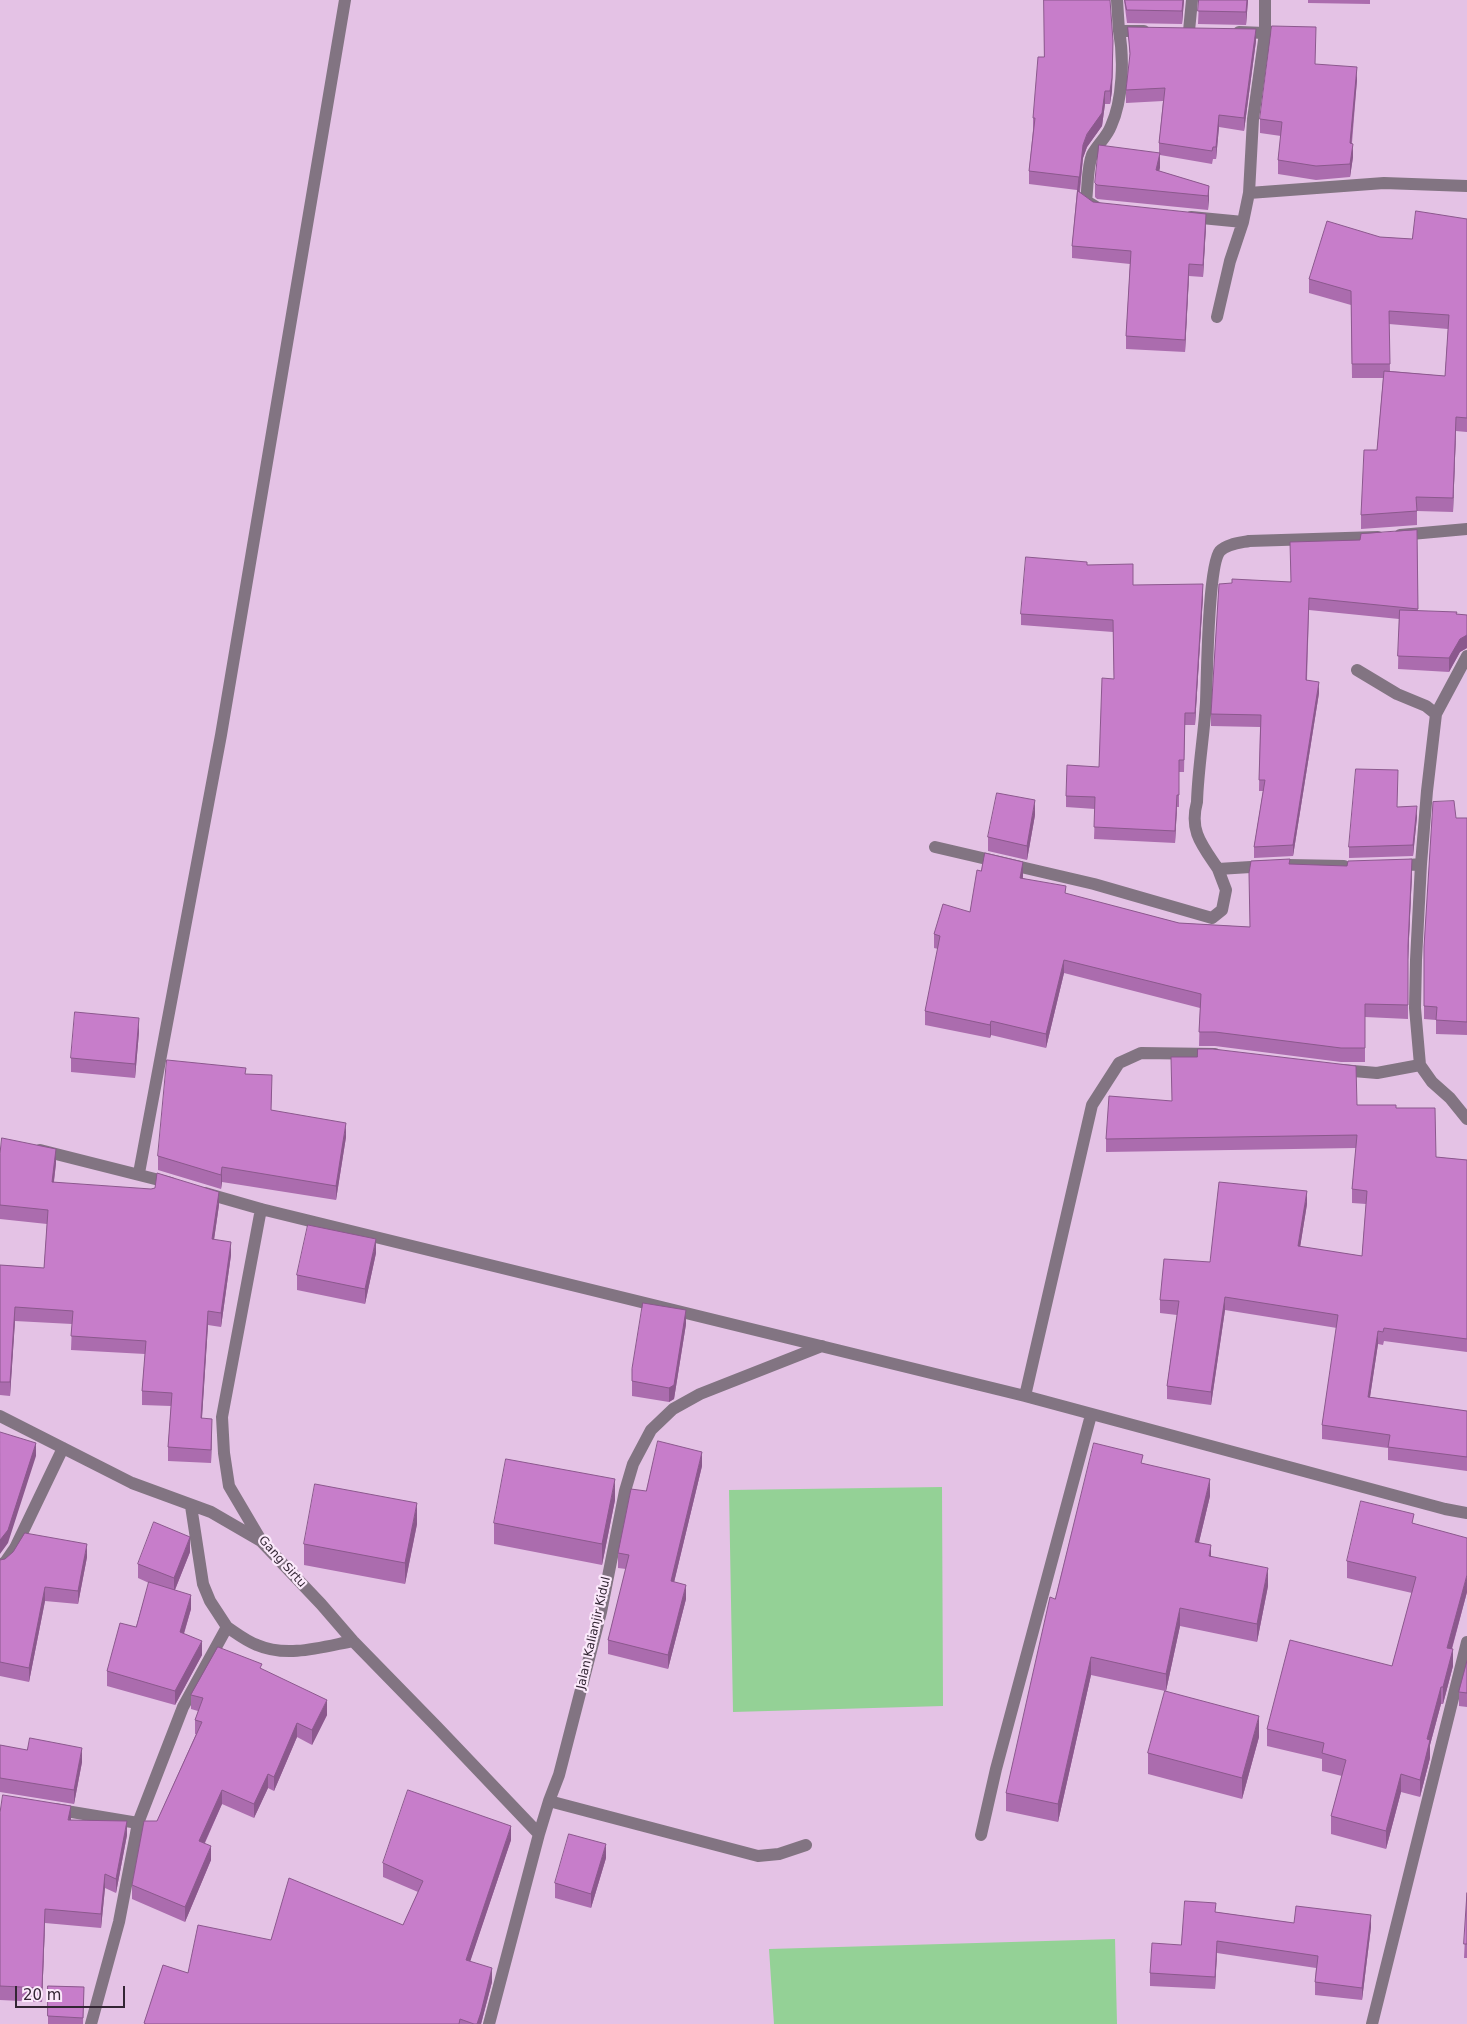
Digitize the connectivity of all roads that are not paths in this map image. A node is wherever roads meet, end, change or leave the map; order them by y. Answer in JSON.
{"nodes":[{"id":1,"x":345,"y":0,"type":"edge"},
{"id":2,"x":1118,"y":0,"type":"edge"},
{"id":3,"x":1192,"y":0,"type":"edge"},
{"id":4,"x":1265,"y":0,"type":"edge"},
{"id":5,"x":1119,"y":31,"type":"junction"},
{"id":6,"x":1154,"y":31,"type":"edge"},
{"id":7,"x":1190,"y":31,"type":"edge"},
{"id":8,"x":1227,"y":32,"type":"edge"},
{"id":9,"x":1265,"y":33,"type":"junction"},
{"id":10,"x":1467,"y":186,"type":"edge"},
{"id":11,"x":1249,"y":193,"type":"junction"},
{"id":12,"x":1104,"y":208,"type":"edge"},
{"id":13,"x":1181,"y":216,"type":"edge"},
{"id":14,"x":1243,"y":222,"type":"junction"},
{"id":15,"x":1217,"y":317,"type":"dead end"},
{"id":16,"x":1467,"y":529,"type":"edge"},
{"id":17,"x":1467,"y":656,"type":"edge"},
{"id":18,"x":1357,"y":670,"type":"dead end"},
{"id":19,"x":1436,"y":714,"type":"junction"},
{"id":20,"x":936,"y":847,"type":"dead end"},
{"id":21,"x":1421,"y":864,"type":"junction"},
{"id":22,"x":1386,"y":866,"type":"edge"},
{"id":23,"x":1360,"y":867,"type":"edge"},
{"id":24,"x":1218,"y":868,"type":"junction"},
{"id":25,"x":1232,"y":1056,"type":"edge"},
{"id":26,"x":1420,"y":1065,"type":"junction"},
{"id":27,"x":1331,"y":1069,"type":"edge"},
{"id":28,"x":1467,"y":1119,"type":"edge"},
{"id":29,"x":31,"y":1148,"type":"edge"},
{"id":30,"x":139,"y":1173,"type":"junction"},
{"id":31,"x":261,"y":1209,"type":"junction"},
{"id":32,"x":822,"y":1346,"type":"junction"},
{"id":33,"x":1025,"y":1396,"type":"junction"},
{"id":34,"x":1091,"y":1415,"type":"junction"},
{"id":35,"x":0,"y":1416,"type":"edge"},
{"id":36,"x":62,"y":1448,"type":"junction"},
{"id":37,"x":191,"y":1506,"type":"junction"},
{"id":38,"x":1467,"y":1513,"type":"edge"},
{"id":39,"x":262,"y":1542,"type":"junction"},
{"id":40,"x":0,"y":1566,"type":"edge"},
{"id":41,"x":227,"y":1627,"type":"junction"},
{"id":42,"x":353,"y":1641,"type":"junction"},
{"id":43,"x":1467,"y":1642,"type":"edge"},
{"id":44,"x":549,"y":1801,"type":"junction"},
{"id":45,"x":40,"y":1806,"type":"edge"},
{"id":46,"x":138,"y":1823,"type":"junction"},
{"id":47,"x":539,"y":1834,"type":"junction"},
{"id":48,"x":981,"y":1835,"type":"dead end"},
{"id":49,"x":806,"y":1845,"type":"dead end"},
{"id":50,"x":90,"y":2024,"type":"edge"},
{"id":51,"x":489,"y":2024,"type":"edge"},
{"id":52,"x":1372,"y":2024,"type":"edge"}],
"edges":[{"from":1,"to":30,"type":"street"},
{"from":2,"to":5,"type":"street"},
{"from":3,"to":7,"type":"street"},
{"from":4,"to":9,"type":"street"},
{"from":5,"to":6,"type":"street"},
{"from":5,"to":12,"type":"street"},
{"from":8,"to":9,"type":"street"},
{"from":9,"to":11,"type":"street"},
{"from":10,"to":11,"type":"street"},
{"from":11,"to":14,"type":"street"},
{"from":13,"to":14,"type":"street"},
{"from":14,"to":15,"type":"street"},
{"from":16,"to":24,"type":"street"},
{"from":17,"to":19,"type":"street"},
{"from":18,"to":19,"type":"street"},
{"from":19,"to":21,"type":"street"},
{"from":20,"to":24,"type":"street"},
{"from":21,"to":22,"type":"street"},
{"from":21,"to":26,"type":"street"},
{"from":23,"to":24,"type":"street"},
{"from":25,"to":33,"type":"street"},
{"from":26,"to":27,"type":"street"},
{"from":26,"to":28,"type":"street"},
{"from":29,"to":30,"type":"street"},
{"from":30,"to":31,"type":"street"},
{"from":31,"to":32,"type":"street"},
{"from":31,"to":39,"type":"street","name":"Gang Sirtu"},
{"from":32,"to":33,"type":"street"},
{"from":32,"to":44,"type":"street","name":"Jalan Kalianjir Kidul"},
{"from":33,"to":34,"type":"street"},
{"from":34,"to":38,"type":"street"},
{"from":34,"to":48,"type":"street"},
{"from":35,"to":36,"type":"street"},
{"from":36,"to":37,"type":"street"},
{"from":36,"to":40,"type":"street"},
{"from":37,"to":39,"type":"street"},
{"from":37,"to":41,"type":"street"},
{"from":39,"to":42,"type":"street","name":"Gang Sirtu"},
{"from":41,"to":42,"type":"street"},
{"from":41,"to":46,"type":"street"},
{"from":42,"to":47,"type":"street","name":"Gang Sirtu"},
{"from":43,"to":52,"type":"street"},
{"from":44,"to":47,"type":"street","name":"Jalan Kalianjir Kidul"},
{"from":44,"to":49,"type":"street"},
{"from":45,"to":46,"type":"street"},
{"from":46,"to":50,"type":"street"},
{"from":47,"to":51,"type":"street","name":"Jalan Kalianjir Kidul"}]}
